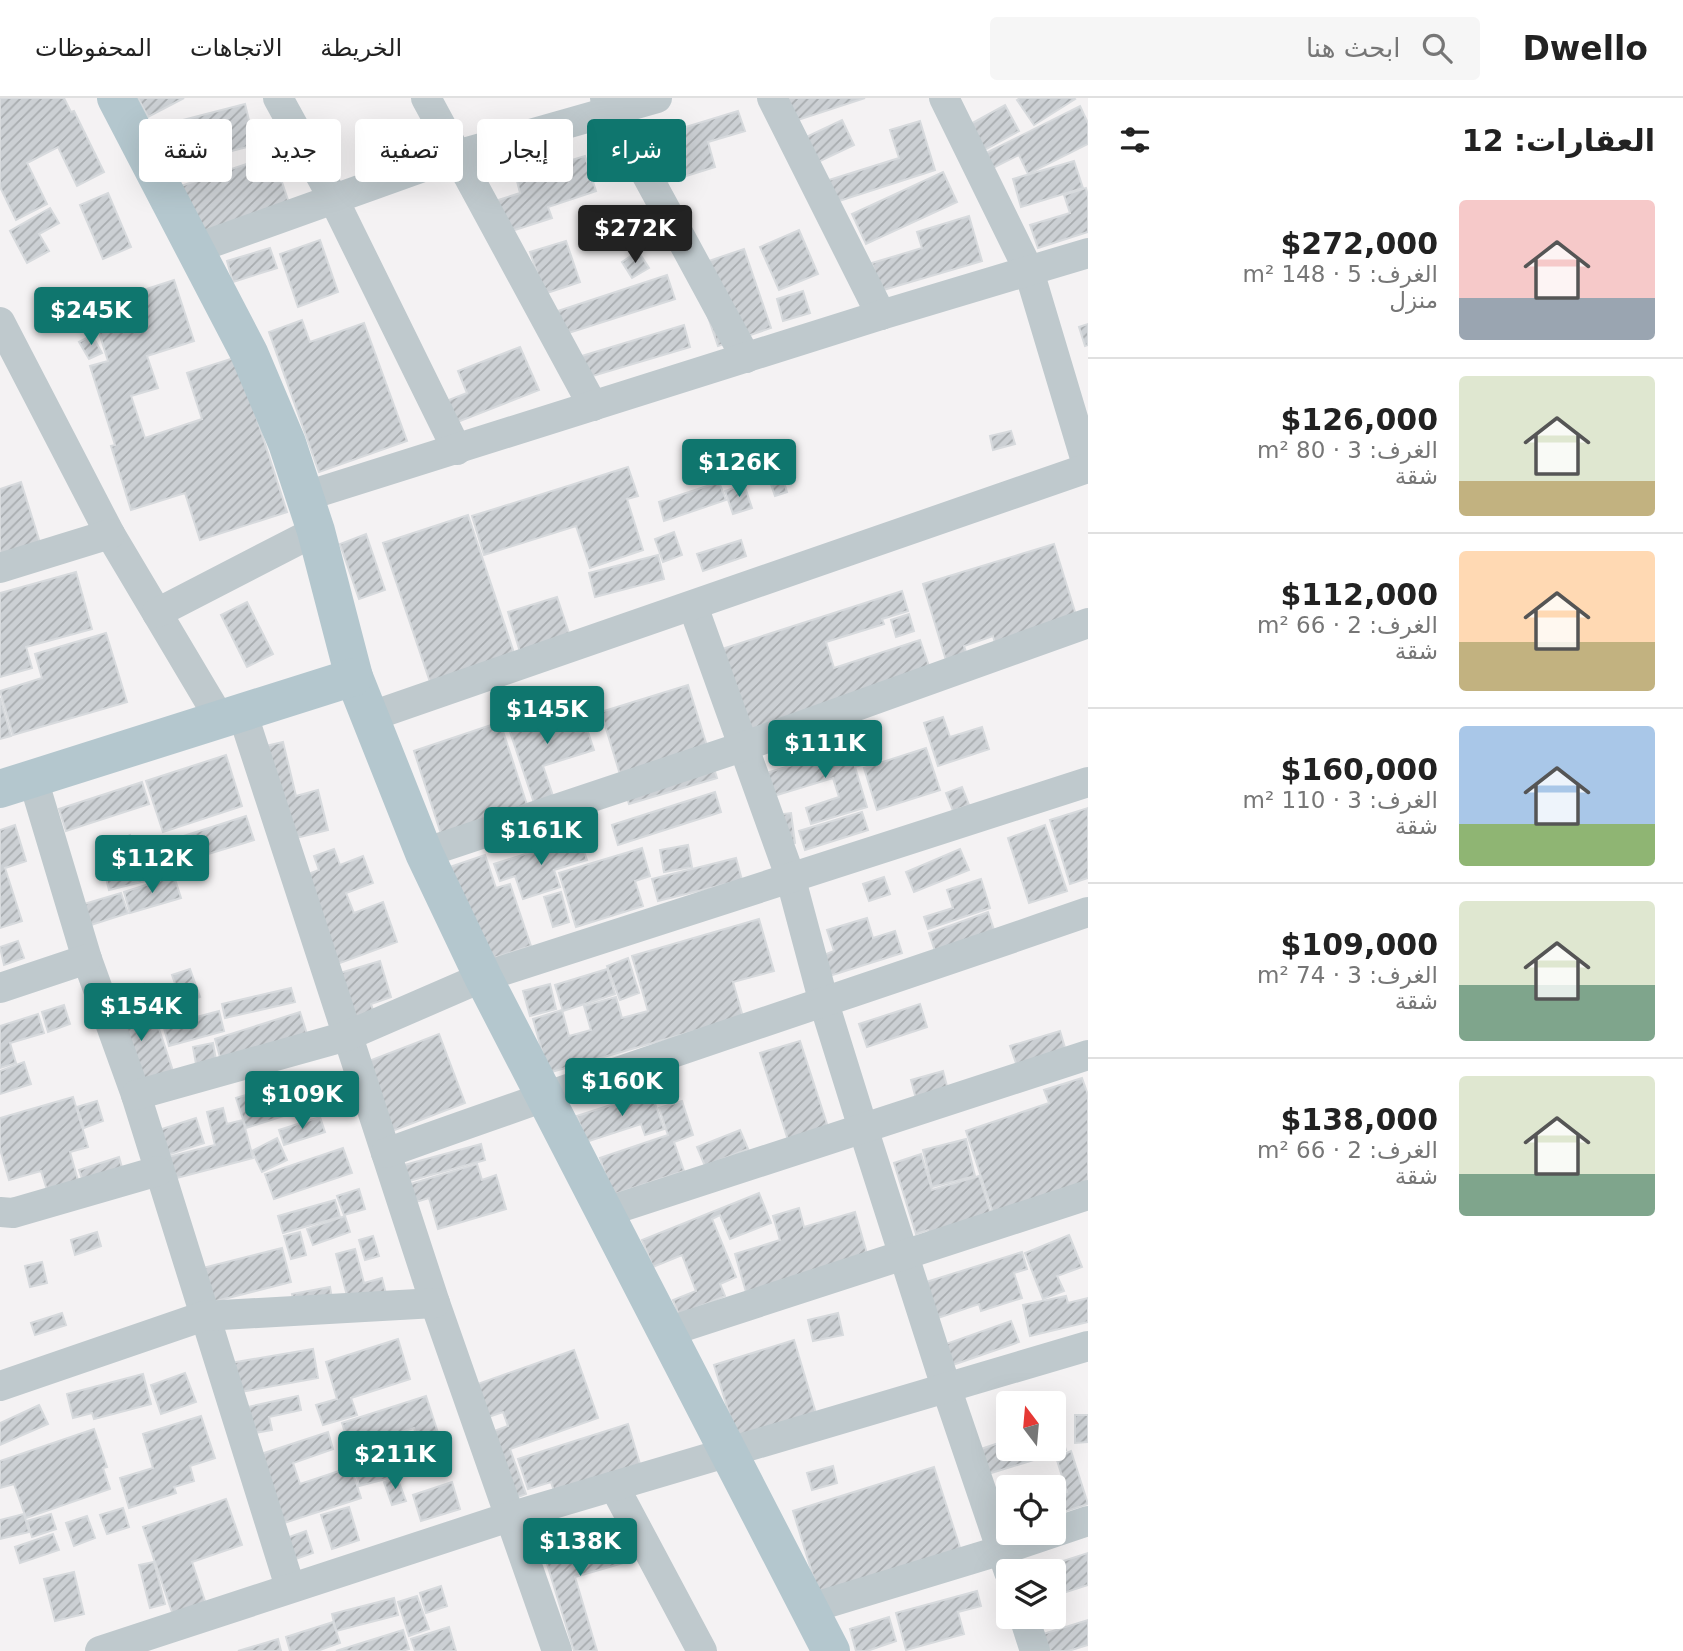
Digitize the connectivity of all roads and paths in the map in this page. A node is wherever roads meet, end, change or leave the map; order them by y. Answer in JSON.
{"nodes":[{"id":1,"x":116,"y":98,"type":"edge"},
{"id":2,"x":278,"y":98,"type":"edge"},
{"id":3,"x":426,"y":98,"type":"edge"},
{"id":4,"x":657,"y":98,"type":"edge"},
{"id":5,"x":772,"y":98,"type":"edge"},
{"id":6,"x":944,"y":98,"type":"edge"},
{"id":7,"x":608,"y":104,"type":"edge"},
{"id":8,"x":437,"y":119,"type":"edge"},
{"id":9,"x":463,"y":153,"type":"edge"},
{"id":10,"x":463,"y":166,"type":"edge"},
{"id":11,"x":383,"y":182,"type":"edge"},
{"id":12,"x":334,"y":200,"type":"junction"},
{"id":13,"x":194,"y":249,"type":"junction"},
{"id":14,"x":1088,"y":253,"type":"edge"},
{"id":15,"x":1029,"y":271,"type":"junction"},
{"id":16,"x":881,"y":315,"type":"junction"},
{"id":17,"x":0,"y":323,"type":"edge"},
{"id":18,"x":746,"y":358,"type":"junction"},
{"id":19,"x":593,"y":406,"type":"junction"},
{"id":20,"x":457,"y":450,"type":"junction"},
{"id":21,"x":1088,"y":468,"type":"edge"},
{"id":22,"x":311,"y":513,"type":"junction"},
{"id":23,"x":110,"y":534,"type":"junction"},
{"id":24,"x":0,"y":568,"type":"edge"},
{"id":25,"x":693,"y":606,"type":"junction"},
{"id":26,"x":157,"y":613,"type":"junction"},
{"id":27,"x":1088,"y":623,"type":"edge"},
{"id":28,"x":354,"y":677,"type":"junction"},
{"id":29,"x":231,"y":715,"type":"junction"},
{"id":30,"x":369,"y":717,"type":"junction"},
{"id":31,"x":743,"y":747,"type":"junction"},
{"id":32,"x":1088,"y":782,"type":"edge"},
{"id":33,"x":17,"y":784,"type":"edge"},
{"id":34,"x":424,"y":853,"type":"junction"},
{"id":35,"x":790,"y":876,"type":"junction"},
{"id":36,"x":1088,"y":912,"type":"edge"},
{"id":37,"x":87,"y":959,"type":"junction"},
{"id":38,"x":483,"y":977,"type":"junction"},
{"id":39,"x":0,"y":988,"type":"edge"},
{"id":40,"x":824,"y":1003,"type":"junction"},
{"id":41,"x":347,"y":1037,"type":"junction"},
{"id":42,"x":1088,"y":1055,"type":"edge"},
{"id":43,"x":136,"y":1095,"type":"junction"},
{"id":44,"x":545,"y":1095,"type":"junction"},
{"id":45,"x":863,"y":1128,"type":"junction"},
{"id":46,"x":386,"y":1153,"type":"junction"},
{"id":47,"x":158,"y":1171,"type":"junction"},
{"id":48,"x":1088,"y":1195,"type":"edge"},
{"id":49,"x":0,"y":1212,"type":"edge"},
{"id":50,"x":606,"y":1212,"type":"junction"},
{"id":51,"x":905,"y":1256,"type":"junction"},
{"id":52,"x":435,"y":1303,"type":"junction"},
{"id":53,"x":204,"y":1316,"type":"junction"},
{"id":54,"x":667,"y":1332,"type":"junction"},
{"id":55,"x":1088,"y":1346,"type":"edge"},
{"id":56,"x":0,"y":1386,"type":"edge"},
{"id":57,"x":946,"y":1387,"type":"junction"},
{"id":58,"x":728,"y":1452,"type":"junction"},
{"id":59,"x":614,"y":1486,"type":"junction"},
{"id":60,"x":509,"y":1517,"type":"junction"},
{"id":61,"x":1088,"y":1521,"type":"edge"},
{"id":62,"x":1004,"y":1559,"type":"edge"},
{"id":63,"x":1009,"y":1559,"type":"edge"},
{"id":64,"x":996,"y":1563,"type":"edge"},
{"id":65,"x":289,"y":1587,"type":"junction"},
{"id":66,"x":808,"y":1609,"type":"junction"},
{"id":67,"x":1028,"y":1629,"type":"edge"},
{"id":68,"x":104,"y":1650,"type":"edge"},
{"id":69,"x":556,"y":1651,"type":"edge"},
{"id":70,"x":702,"y":1651,"type":"edge"},
{"id":71,"x":831,"y":1651,"type":"edge"},
{"id":72,"x":1035,"y":1651,"type":"edge"}],
"edges":[{"from":1,"to":13,"type":"main road"},
{"from":2,"to":12,"type":"street"},
{"from":3,"to":8,"type":"street"},
{"from":4,"to":7,"type":"street"},
{"from":5,"to":16,"type":"street"},
{"from":6,"to":15,"type":"street"},
{"from":7,"to":9,"type":"street"},
{"from":7,"to":18,"type":"street"},
{"from":10,"to":19,"type":"street"},
{"from":11,"to":12,"type":"street"},
{"from":12,"to":13,"type":"street"},
{"from":12,"to":20,"type":"street"},
{"from":13,"to":22,"type":"main road"},
{"from":14,"to":15,"type":"street"},
{"from":15,"to":16,"type":"street"},
{"from":15,"to":21,"type":"street"},
{"from":16,"to":18,"type":"street"},
{"from":17,"to":23,"type":"street"},
{"from":18,"to":19,"type":"street"},
{"from":19,"to":20,"type":"street"},
{"from":20,"to":22,"type":"street"},
{"from":21,"to":25,"type":"street"},
{"from":22,"to":26,"type":"street"},
{"from":22,"to":28,"type":"main road"},
{"from":23,"to":24,"type":"street"},
{"from":23,"to":26,"type":"street"},
{"from":25,"to":30,"type":"street"},
{"from":25,"to":31,"type":"street"},
{"from":26,"to":29,"type":"street"},
{"from":27,"to":31,"type":"street"},
{"from":28,"to":29,"type":"main road"},
{"from":28,"to":30,"type":"main road"},
{"from":29,"to":33,"type":"main road"},
{"from":29,"to":41,"type":"street"},
{"from":30,"to":34,"type":"main road"},
{"from":31,"to":34,"type":"street"},
{"from":31,"to":35,"type":"street"},
{"from":32,"to":35,"type":"street"},
{"from":33,"to":37,"type":"street"},
{"from":34,"to":38,"type":"main road"},
{"from":35,"to":38,"type":"street"},
{"from":35,"to":40,"type":"street"},
{"from":36,"to":40,"type":"street"},
{"from":37,"to":39,"type":"street"},
{"from":37,"to":43,"type":"street"},
{"from":38,"to":41,"type":"street"},
{"from":38,"to":44,"type":"main road"},
{"from":40,"to":44,"type":"street"},
{"from":40,"to":45,"type":"street"},
{"from":41,"to":43,"type":"street"},
{"from":41,"to":46,"type":"street"},
{"from":42,"to":45,"type":"street"},
{"from":43,"to":47,"type":"street"},
{"from":44,"to":46,"type":"street"},
{"from":44,"to":50,"type":"main road"},
{"from":45,"to":50,"type":"street"},
{"from":45,"to":51,"type":"street"},
{"from":46,"to":52,"type":"street"},
{"from":47,"to":49,"type":"street"},
{"from":47,"to":53,"type":"street"},
{"from":48,"to":51,"type":"street"},
{"from":50,"to":54,"type":"main road"},
{"from":51,"to":54,"type":"street"},
{"from":51,"to":57,"type":"street"},
{"from":52,"to":53,"type":"street"},
{"from":52,"to":60,"type":"street"},
{"from":53,"to":56,"type":"street"},
{"from":53,"to":65,"type":"street"},
{"from":54,"to":58,"type":"main road"},
{"from":55,"to":57,"type":"street"},
{"from":57,"to":58,"type":"street"},
{"from":57,"to":62,"type":"street"},
{"from":58,"to":59,"type":"street"},
{"from":58,"to":66,"type":"main road"},
{"from":59,"to":60,"type":"street"},
{"from":59,"to":70,"type":"street"},
{"from":60,"to":65,"type":"street"},
{"from":60,"to":69,"type":"street"},
{"from":61,"to":63,"type":"street"},
{"from":64,"to":66,"type":"street"},
{"from":65,"to":68,"type":"street"},
{"from":66,"to":71,"type":"main road"},
{"from":67,"to":72,"type":"street"}]}
